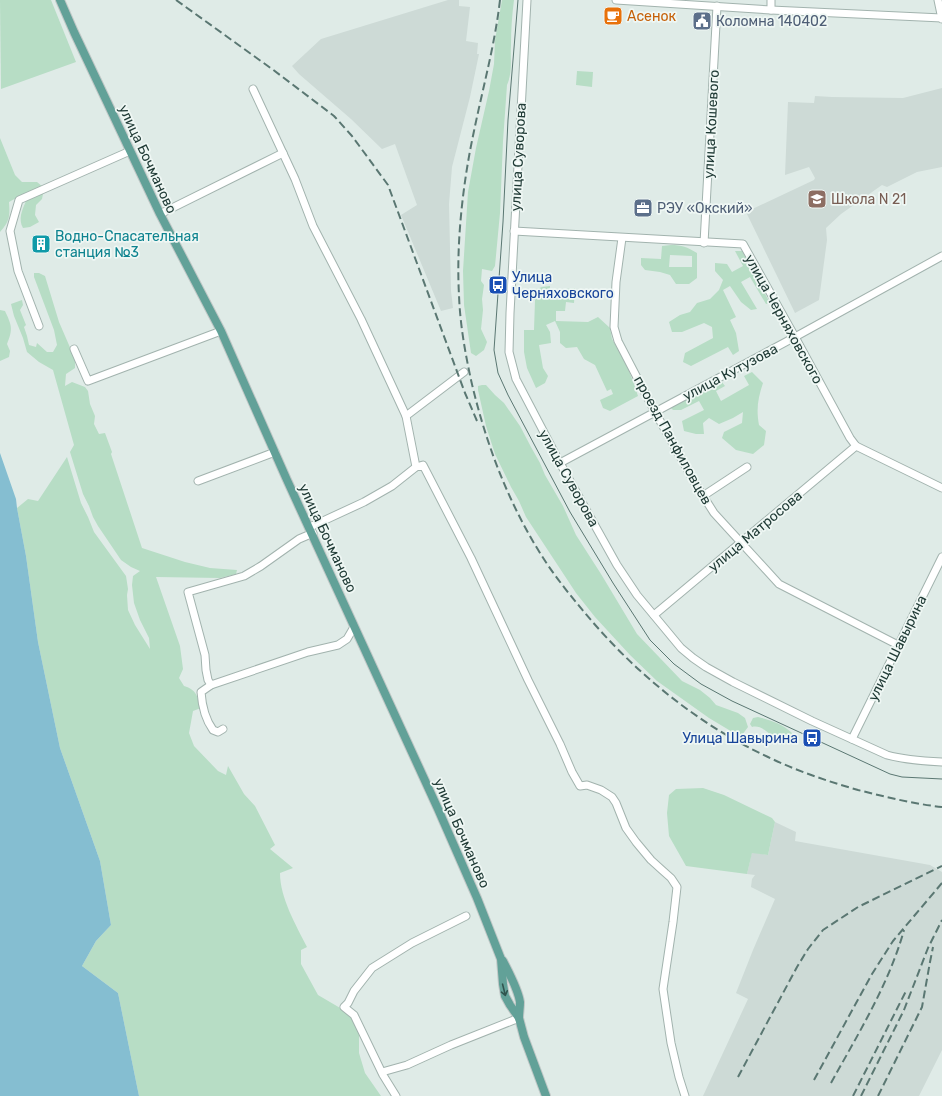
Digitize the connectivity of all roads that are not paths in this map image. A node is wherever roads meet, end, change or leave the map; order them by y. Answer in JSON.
{"nodes":[{"id":1,"x":60,"y":0,"type":"edge"},
{"id":2,"x":527,"y":0,"type":"edge"},
{"id":3,"x":616,"y":0,"type":"edge"},
{"id":4,"x":771,"y":0,"type":"edge"},
{"id":5,"x":938,"y":0,"type":"edge"},
{"id":6,"x":717,"y":6,"type":"junction"},
{"id":7,"x":771,"y":10,"type":"junction"},
{"id":8,"x":942,"y":18,"type":"edge"},
{"id":9,"x":253,"y":89,"type":"dead end"},
{"id":10,"x":130,"y":151,"type":"junction"},
{"id":11,"x":283,"y":153,"type":"junction"},
{"id":12,"x":160,"y":214,"type":"junction"},
{"id":13,"x":514,"y":231,"type":"junction"},
{"id":14,"x":622,"y":238,"type":"junction"},
{"id":15,"x":704,"y":243,"type":"junction"},
{"id":16,"x":942,"y":256,"type":"edge"},
{"id":17,"x":39,"y":326,"type":"dead end"},
{"id":18,"x":221,"y":331,"type":"junction"},
{"id":19,"x":795,"y":337,"type":"junction"},
{"id":20,"x":74,"y":349,"type":"dead end"},
{"id":21,"x":464,"y":372,"type":"dead end"},
{"id":22,"x":655,"y":412,"type":"junction"},
{"id":23,"x":406,"y":416,"type":"junction"},
{"id":24,"x":856,"y":446,"type":"junction"},
{"id":25,"x":275,"y":452,"type":"junction"},
{"id":26,"x":560,"y":463,"type":"junction"},
{"id":27,"x":416,"y":467,"type":"junction"},
{"id":28,"x":747,"y":467,"type":"dead end"},
{"id":29,"x":198,"y":481,"type":"dead end"},
{"id":30,"x":942,"y":488,"type":"edge"},
{"id":31,"x":703,"y":496,"type":"junction"},
{"id":32,"x":311,"y":530,"type":"junction"},
{"id":33,"x":742,"y":542,"type":"junction"},
{"id":34,"x":942,"y":557,"type":"edge"},
{"id":35,"x":654,"y":615,"type":"junction"},
{"id":36,"x":354,"y":627,"type":"junction"},
{"id":37,"x":898,"y":645,"type":"junction"},
{"id":38,"x":211,"y":685,"type":"junction"},
{"id":39,"x":223,"y":729,"type":"dead end"},
{"id":40,"x":852,"y":739,"type":"junction"},
{"id":41,"x":942,"y":762,"type":"edge"},
{"id":42,"x":466,"y":916,"type":"dead end"},
{"id":43,"x":502,"y":959,"type":"junction"},
{"id":44,"x":519,"y":1018,"type":"junction"},
{"id":45,"x":382,"y":1072,"type":"junction"},
{"id":46,"x":396,"y":1096,"type":"edge"},
{"id":47,"x":546,"y":1096,"type":"edge"},
{"id":48,"x":685,"y":1096,"type":"edge"}],
"edges":[{"from":1,"to":10,"type":"main road","name":"улица Бочманово"},
{"from":2,"to":13,"type":"street","name":"улица Суворова"},
{"from":3,"to":6,"type":"street"},
{"from":4,"to":7,"type":"street"},
{"from":5,"to":8,"type":"street"},
{"from":6,"to":7,"type":"street"},
{"from":6,"to":15,"type":"street","name":"улица Кошевого"},
{"from":7,"to":8,"type":"street"},
{"from":9,"to":11,"type":"street"},
{"from":10,"to":12,"type":"main road","name":"улица Бочманово"},
{"from":10,"to":17,"type":"street"},
{"from":11,"to":12,"type":"street"},
{"from":11,"to":23,"type":"street"},
{"from":12,"to":18,"type":"main road","name":"улица Бочманово"},
{"from":13,"to":14,"type":"street","name":"улица Черняховского"},
{"from":13,"to":26,"type":"street","name":"улица Суворова"},
{"from":14,"to":15,"type":"street","name":"улица Черняховского"},
{"from":14,"to":22,"type":"street","name":"проезд Панфиловцев"},
{"from":15,"to":19,"type":"street","name":"улица Черняховского"},
{"from":16,"to":19,"type":"street","name":"улица Кутузова"},
{"from":18,"to":20,"type":"street"},
{"from":18,"to":25,"type":"main road","name":"улица Бочманово"},
{"from":19,"to":22,"type":"street","name":"улица Кутузова"},
{"from":19,"to":24,"type":"street","name":"улица Черняховского"},
{"from":21,"to":23,"type":"street"},
{"from":22,"to":26,"type":"street","name":"улица Кутузова"},
{"from":22,"to":31,"type":"street","name":"проезд Панфиловцев"},
{"from":23,"to":27,"type":"street"},
{"from":24,"to":30,"type":"street"},
{"from":24,"to":33,"type":"street","name":"улица Матросова"},
{"from":25,"to":29,"type":"street"},
{"from":25,"to":32,"type":"main road","name":"улица Бочманово"},
{"from":26,"to":35,"type":"street","name":"улица Суворова"},
{"from":27,"to":32,"type":"street"},
{"from":27,"to":48,"type":"street"},
{"from":28,"to":31,"type":"street"},
{"from":31,"to":33,"type":"street","name":"проезд Панфиловцев"},
{"from":32,"to":36,"type":"main road","name":"улица Бочманово"},
{"from":32,"to":38,"type":"street"},
{"from":33,"to":35,"type":"street","name":"улица Матросова"},
{"from":33,"to":37,"type":"street","name":"проезд Панфиловцев"},
{"from":34,"to":37,"type":"street","name":"улица Шавырина"},
{"from":35,"to":40,"type":"street","name":"улица Суворова"},
{"from":36,"to":38,"type":"street"},
{"from":36,"to":43,"type":"main road","name":"улица Бочманово"},
{"from":37,"to":40,"type":"street","name":"улица Шавырина"},
{"from":38,"to":39,"type":"street"},
{"from":40,"to":41,"type":"street","name":"улица Суворова"},
{"from":42,"to":45,"type":"street"},
{"from":43,"to":44,"type":"main road"},
{"from":43,"to":44,"type":"main road","name":"улица Бочманово","one_way":true},
{"from":44,"to":45,"type":"street"},
{"from":44,"to":47,"type":"main road","name":"улица Бочманово"},
{"from":45,"to":46,"type":"street"}]}
